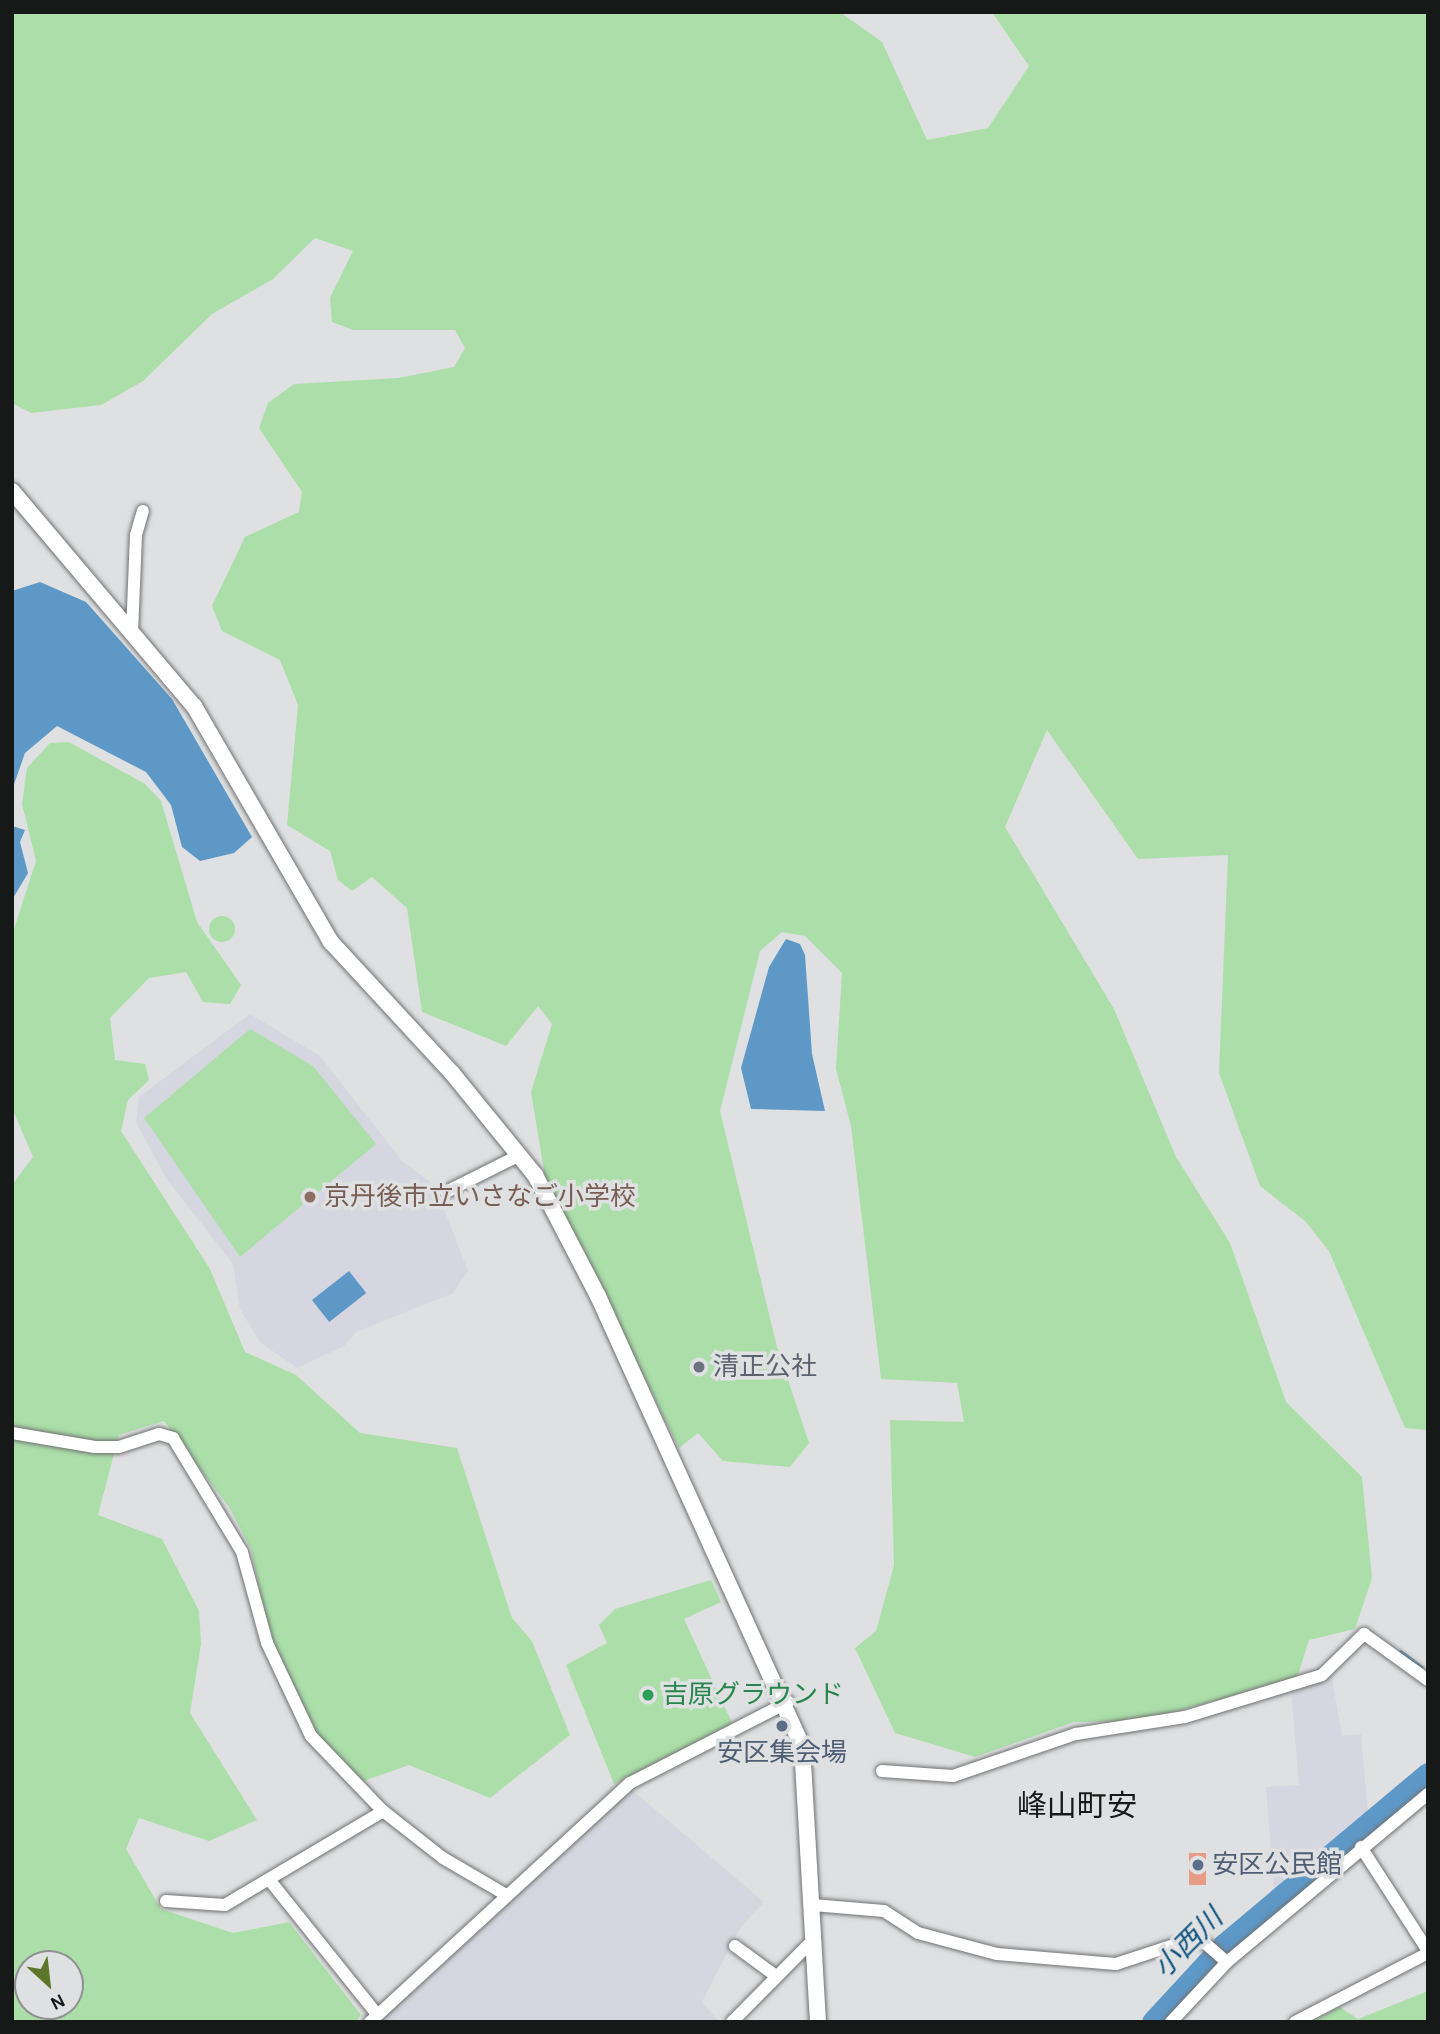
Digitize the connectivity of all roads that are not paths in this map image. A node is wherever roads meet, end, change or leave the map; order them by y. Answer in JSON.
{"nodes":[{"id":1,"x":12,"y":491,"type":"edge"},
{"id":2,"x":143,"y":511,"type":"dead end"},
{"id":3,"x":132,"y":634,"type":"junction"},
{"id":4,"x":520,"y":1155,"type":"junction"},
{"id":5,"x":446,"y":1192,"type":"dead end"},
{"id":6,"x":12,"y":1433,"type":"edge"},
{"id":7,"x":1428,"y":1680,"type":"edge"},
{"id":8,"x":788,"y":1702,"type":"junction"},
{"id":9,"x":882,"y":1771,"type":"dead end"},
{"id":10,"x":1428,"y":1794,"type":"edge"},
{"id":11,"x":383,"y":1811,"type":"junction"},
{"id":12,"x":1360,"y":1847,"type":"junction"},
{"id":13,"x":271,"y":1882,"type":"junction"},
{"id":14,"x":506,"y":1895,"type":"junction"},
{"id":15,"x":166,"y":1901,"type":"dead end"},
{"id":16,"x":813,"y":1905,"type":"junction"},
{"id":17,"x":814,"y":1939,"type":"junction"},
{"id":18,"x":735,"y":1946,"type":"dead end"},
{"id":19,"x":1428,"y":1952,"type":"edge"},
{"id":20,"x":1227,"y":1962,"type":"junction"},
{"id":21,"x":776,"y":1976,"type":"junction"},
{"id":22,"x":373,"y":2018,"type":"edge"},
{"id":23,"x":732,"y":2022,"type":"edge"},
{"id":24,"x":818,"y":2022,"type":"edge"},
{"id":25,"x":1171,"y":2022,"type":"edge"},
{"id":26,"x":1295,"y":2022,"type":"edge"}],
"edges":[{"from":1,"to":3,"type":"street"},
{"from":2,"to":3,"type":"street"},
{"from":3,"to":4,"type":"street"},
{"from":4,"to":5,"type":"street"},
{"from":4,"to":8,"type":"street"},
{"from":6,"to":11,"type":"street"},
{"from":7,"to":9,"type":"street"},
{"from":8,"to":14,"type":"street"},
{"from":8,"to":16,"type":"street"},
{"from":10,"to":12,"type":"street"},
{"from":11,"to":13,"type":"street"},
{"from":11,"to":14,"type":"street"},
{"from":12,"to":19,"type":"street"},
{"from":12,"to":20,"type":"street"},
{"from":13,"to":15,"type":"street"},
{"from":13,"to":22,"type":"street"},
{"from":14,"to":22,"type":"street"},
{"from":16,"to":17,"type":"street"},
{"from":16,"to":20,"type":"street"},
{"from":17,"to":21,"type":"street"},
{"from":17,"to":24,"type":"street"},
{"from":18,"to":21,"type":"street"},
{"from":19,"to":26,"type":"street"},
{"from":20,"to":25,"type":"street"},
{"from":21,"to":23,"type":"street"}]}
